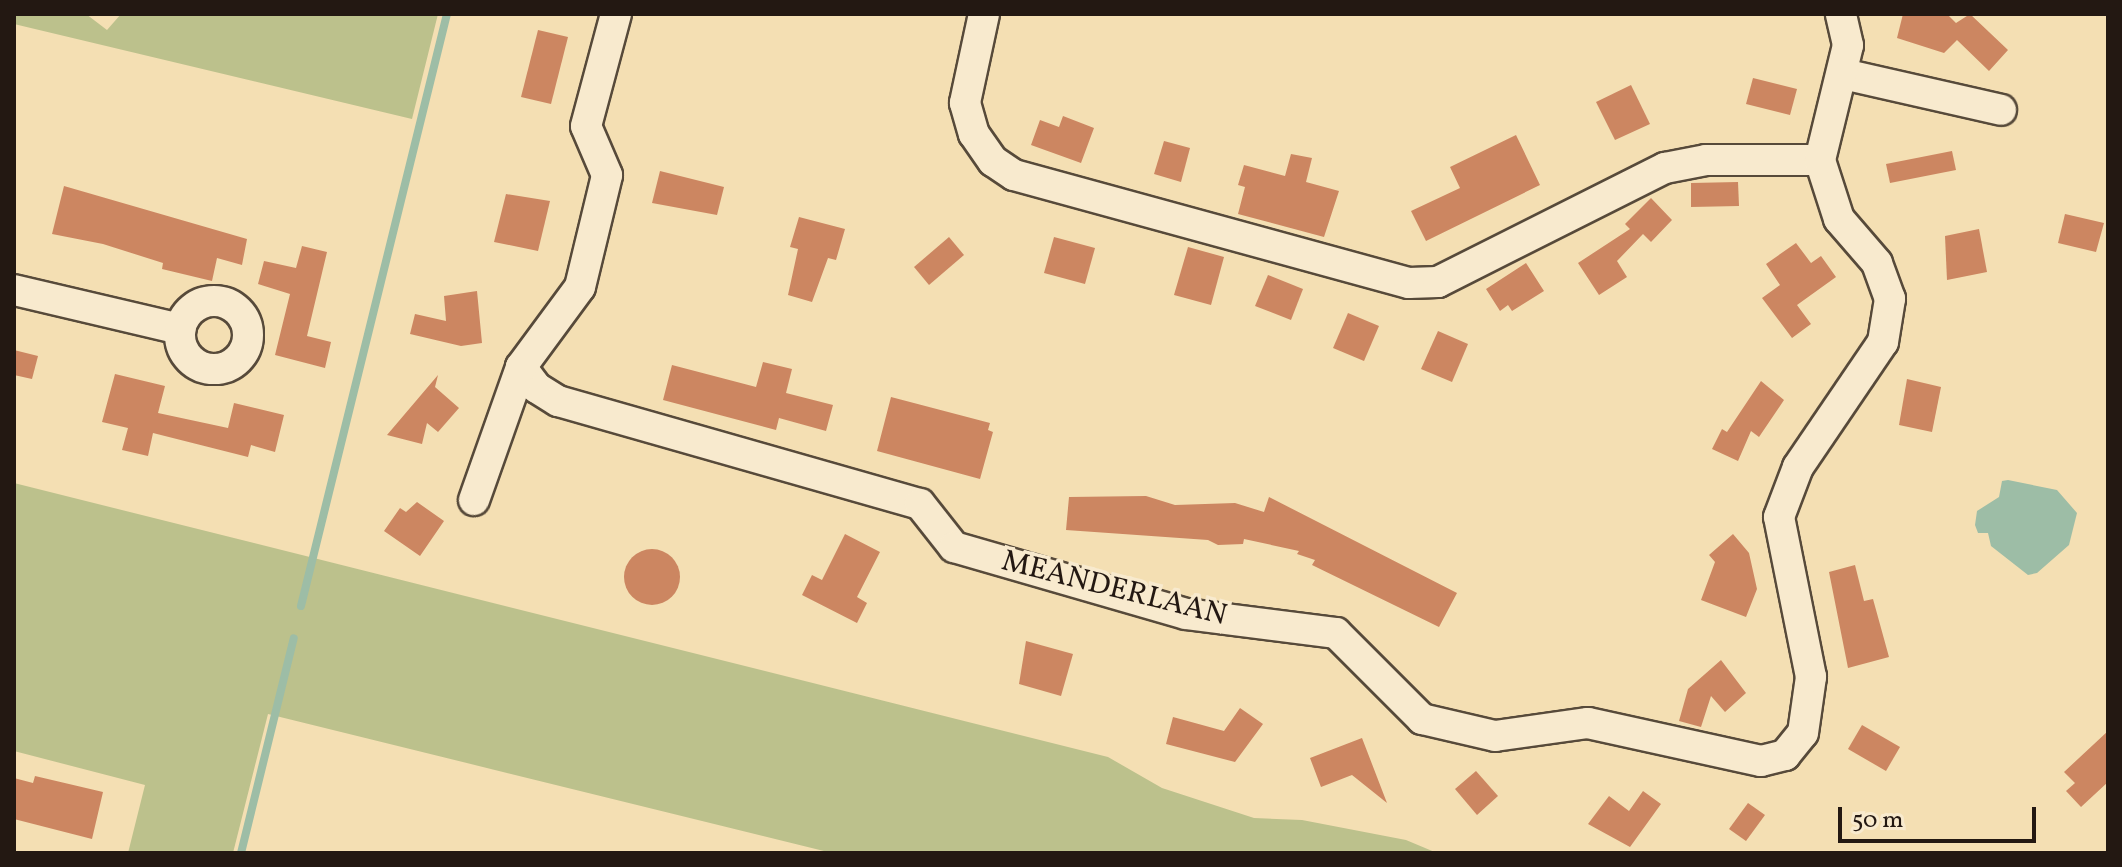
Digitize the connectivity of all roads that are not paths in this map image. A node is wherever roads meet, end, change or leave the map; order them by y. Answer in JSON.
{"nodes":[{"id":1,"x":616,"y":14,"type":"edge"},
{"id":2,"x":984,"y":14,"type":"edge"},
{"id":3,"x":1841,"y":14,"type":"edge"},
{"id":4,"x":1843,"y":74,"type":"junction"},
{"id":5,"x":2001,"y":110,"type":"dead end"},
{"id":6,"x":1820,"y":160,"type":"junction"},
{"id":7,"x":14,"y":290,"type":"edge"},
{"id":8,"x":180,"y":329,"type":"dead end"},
{"id":9,"x":521,"y":367,"type":"junction"},
{"id":10,"x":474,"y":500,"type":"dead end"}],
"edges":[{"from":1,"to":9,"type":"street"},
{"from":2,"to":6,"type":"street"},
{"from":3,"to":4,"type":"street"},
{"from":4,"to":5,"type":"street"},
{"from":4,"to":6,"type":"street"},
{"from":6,"to":9,"type":"street","name":"MEANDERLAAN"},
{"from":7,"to":8,"type":"street"},
{"from":9,"to":10,"type":"street"}]}
